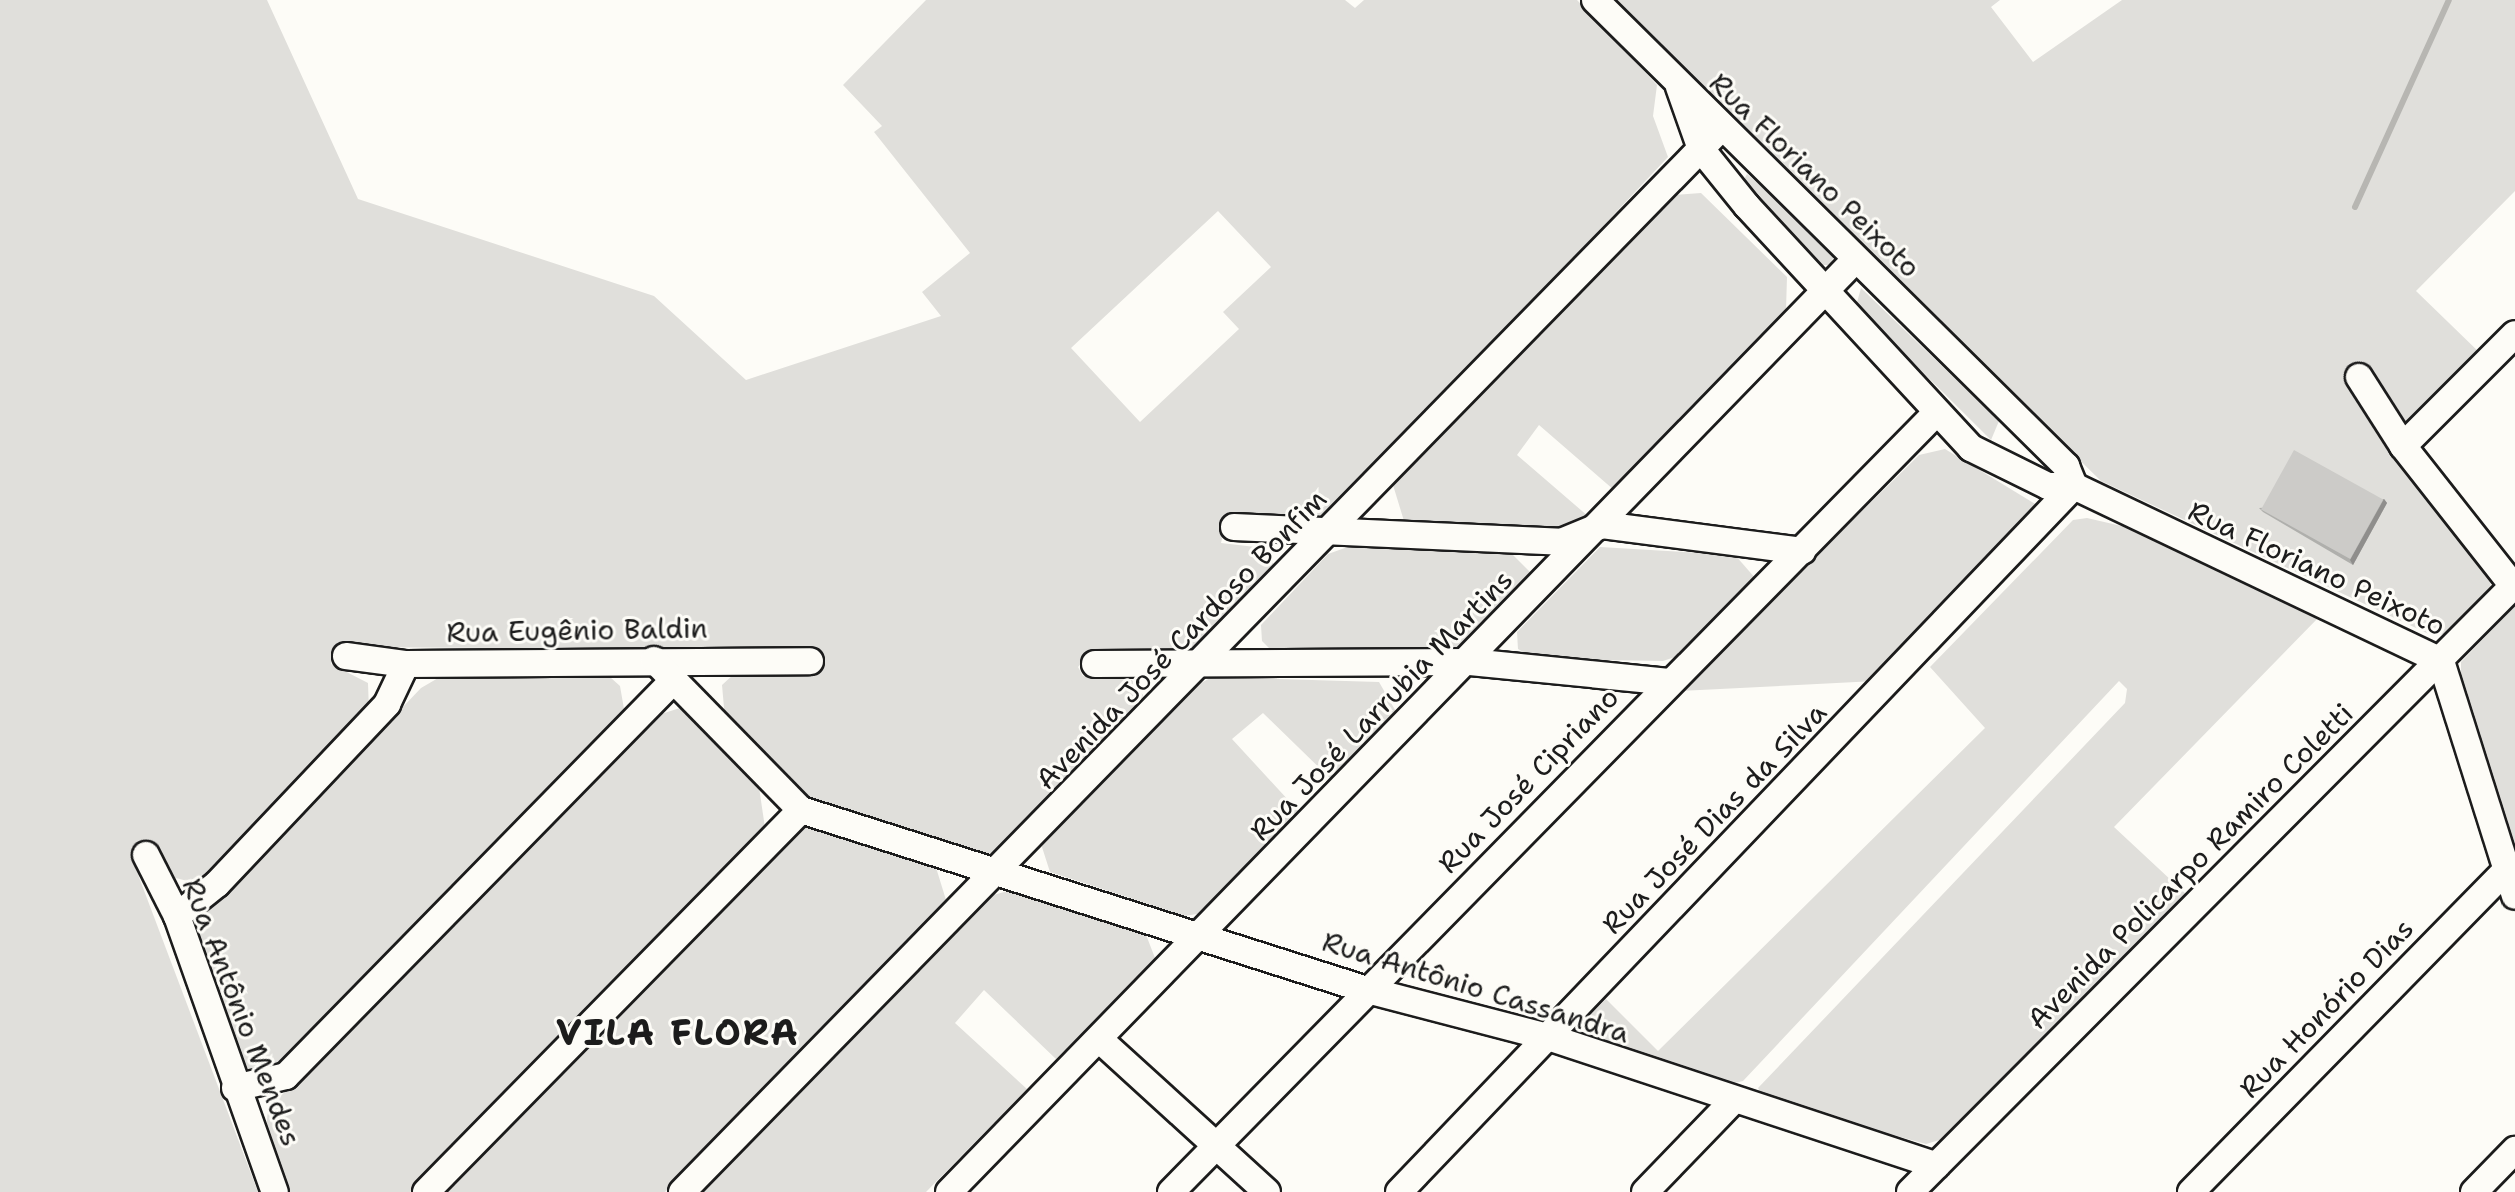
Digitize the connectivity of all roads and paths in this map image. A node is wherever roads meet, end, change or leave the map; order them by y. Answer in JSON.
{"nodes":[{"id":1,"x":1595,"y":0,"type":"edge"},
{"id":2,"x":1679,"y":87,"type":"junction"},
{"id":3,"x":1722,"y":127,"type":"junction"},
{"id":4,"x":1701,"y":149,"type":"junction"},
{"id":5,"x":1855,"y":260,"type":"junction"},
{"id":6,"x":1828,"y":290,"type":"junction"},
{"id":7,"x":2515,"y":334,"type":"edge"},
{"id":8,"x":2359,"y":377,"type":"dead end"},
{"id":9,"x":1934,"y":415,"type":"junction"},
{"id":10,"x":2403,"y":446,"type":"junction"},
{"id":11,"x":2074,"y":486,"type":"junction"},
{"id":12,"x":1602,"y":525,"type":"junction"},
{"id":13,"x":1234,"y":527,"type":"dead end"},
{"id":14,"x":1336,"y":527,"type":"junction"},
{"id":15,"x":1802,"y":551,"type":"junction"},
{"id":16,"x":2514,"y":585,"type":"edge"},
{"id":17,"x":346,"y":656,"type":"dead end"},
{"id":18,"x":1205,"y":658,"type":"junction"},
{"id":19,"x":654,"y":660,"type":"junction"},
{"id":20,"x":810,"y":661,"type":"dead end"},
{"id":21,"x":2441,"y":661,"type":"junction"},
{"id":22,"x":1470,"y":662,"type":"junction"},
{"id":23,"x":406,"y":664,"type":"junction"},
{"id":24,"x":1095,"y":664,"type":"dead end"},
{"id":25,"x":673,"y":681,"type":"junction"},
{"id":26,"x":1669,"y":682,"type":"junction"},
{"id":27,"x":801,"y":810,"type":"junction"},
{"id":28,"x":146,"y":855,"type":"dead end"},
{"id":29,"x":2506,"y":870,"type":"junction"},
{"id":30,"x":998,"y":871,"type":"junction"},
{"id":31,"x":2515,"y":896,"type":"edge"},
{"id":32,"x":177,"y":916,"type":"junction"},
{"id":33,"x":1203,"y":932,"type":"junction"},
{"id":34,"x":1367,"y":990,"type":"junction"},
{"id":35,"x":1548,"y":1037,"type":"junction"},
{"id":36,"x":1099,"y":1039,"type":"junction"},
{"id":37,"x":235,"y":1088,"type":"junction"},
{"id":38,"x":1732,"y":1102,"type":"junction"},
{"id":39,"x":1218,"y":1144,"type":"junction"},
{"id":40,"x":2515,"y":1150,"type":"edge"},
{"id":41,"x":1936,"y":1165,"type":"junction"},
{"id":42,"x":275,"y":1192,"type":"edge"},
{"id":43,"x":426,"y":1192,"type":"edge"},
{"id":44,"x":682,"y":1192,"type":"edge"},
{"id":45,"x":949,"y":1192,"type":"edge"},
{"id":46,"x":1171,"y":1192,"type":"edge"},
{"id":47,"x":1267,"y":1192,"type":"edge"},
{"id":48,"x":1399,"y":1192,"type":"edge"},
{"id":49,"x":1645,"y":1192,"type":"edge"},
{"id":50,"x":1910,"y":1192,"type":"edge"},
{"id":51,"x":2191,"y":1192,"type":"edge"},
{"id":52,"x":2474,"y":1192,"type":"edge"}],
"edges":[{"from":1,"to":2,"type":"street"},
{"from":2,"to":3,"type":"street","name":"Rua Floriano Peixoto"},
{"from":2,"to":4,"type":"street","name":"Rua Floriano Peixoto"},
{"from":3,"to":4,"type":"street","name":"Avenida José Cardoso Bonfim"},
{"from":3,"to":5,"type":"street","name":"Rua Floriano Peixoto"},
{"from":4,"to":6,"type":"street","name":"Rua Floriano Peixoto"},
{"from":4,"to":14,"type":"street","name":"Avenida José Cardoso Bonfim"},
{"from":5,"to":6,"type":"street","name":"Rua José Larrubia Martins"},
{"from":5,"to":11,"type":"street","name":"Rua Floriano Peixoto"},
{"from":6,"to":9,"type":"street","name":"Rua Floriano Peixoto"},
{"from":6,"to":12,"type":"street","name":"Rua José Larrubia Martins"},
{"from":7,"to":10,"type":"street"},
{"from":8,"to":10,"type":"street"},
{"from":9,"to":11,"type":"street","name":"Rua Floriano Peixoto"},
{"from":9,"to":15,"type":"street","name":"Rua José Cipriano"},
{"from":10,"to":16,"type":"street"},
{"from":11,"to":21,"type":"street","name":"Rua Floriano Peixoto"},
{"from":11,"to":35,"type":"street","name":"Rua José Dias da Silva"},
{"from":12,"to":14,"type":"street"},
{"from":12,"to":15,"type":"street"},
{"from":12,"to":22,"type":"street","name":"Rua José Larrubia Martins"},
{"from":13,"to":14,"type":"street"},
{"from":14,"to":18,"type":"street","name":"Avenida José Cardoso Bonfim"},
{"from":15,"to":26,"type":"street","name":"Rua José Cipriano"},
{"from":16,"to":21,"type":"street","name":"Avenida Policarpo Ramiro Coletti"},
{"from":17,"to":23,"type":"street","name":"Rua Eugênio Baldin"},
{"from":18,"to":22,"type":"street"},
{"from":18,"to":24,"type":"street"},
{"from":18,"to":30,"type":"street","name":"Avenida José Cardoso Bonfim"},
{"from":19,"to":20,"type":"street","name":"Rua Eugênio Baldin"},
{"from":19,"to":23,"type":"street","name":"Rua Eugênio Baldin"},
{"from":19,"to":25,"type":"street"},
{"from":21,"to":29,"type":"street","name":"Rua Floriano Peixoto"},
{"from":21,"to":41,"type":"street","name":"Avenida Policarpo Ramiro Coletti"},
{"from":22,"to":26,"type":"street"},
{"from":22,"to":33,"type":"street","name":"Rua José Larrubia Martins"},
{"from":23,"to":32,"type":"street"},
{"from":25,"to":27,"type":"street"},
{"from":25,"to":37,"type":"street"},
{"from":26,"to":34,"type":"street","name":"Rua José Cipriano"},
{"from":27,"to":30,"type":"street","name":"Rua Antônio Cassandra"},
{"from":27,"to":43,"type":"street"},
{"from":28,"to":32,"type":"street","name":"Rua Antônio Mendes"},
{"from":29,"to":31,"type":"street","name":"Rua Floriano Peixoto"},
{"from":29,"to":51,"type":"street","name":"Rua Honório Dias"},
{"from":30,"to":33,"type":"street","name":"Rua Antônio Cassandra"},
{"from":30,"to":44,"type":"street","name":"Avenida José Cardoso Bonfim"},
{"from":32,"to":37,"type":"street","name":"Rua Antônio Mendes"},
{"from":33,"to":34,"type":"street","name":"Rua Antônio Cassandra"},
{"from":33,"to":36,"type":"street","name":"Rua José Larrubia Martins"},
{"from":34,"to":35,"type":"street","name":"Rua Antônio Cassandra"},
{"from":34,"to":39,"type":"street","name":"Rua José Cipriano"},
{"from":35,"to":38,"type":"street","name":"Rua Antônio Cassandra"},
{"from":35,"to":48,"type":"street","name":"Rua José Dias da Silva"},
{"from":36,"to":39,"type":"street"},
{"from":36,"to":45,"type":"street","name":"Rua José Larrubia Martins"},
{"from":37,"to":42,"type":"street","name":"Rua Antônio Mendes"},
{"from":38,"to":41,"type":"street","name":"Rua Antônio Cassandra"},
{"from":38,"to":49,"type":"street"},
{"from":39,"to":46,"type":"street","name":"Rua José Cipriano"},
{"from":39,"to":47,"type":"street"},
{"from":40,"to":52,"type":"street"},
{"from":41,"to":50,"type":"street","name":"Avenida Policarpo Ramiro Coletti"}]}
